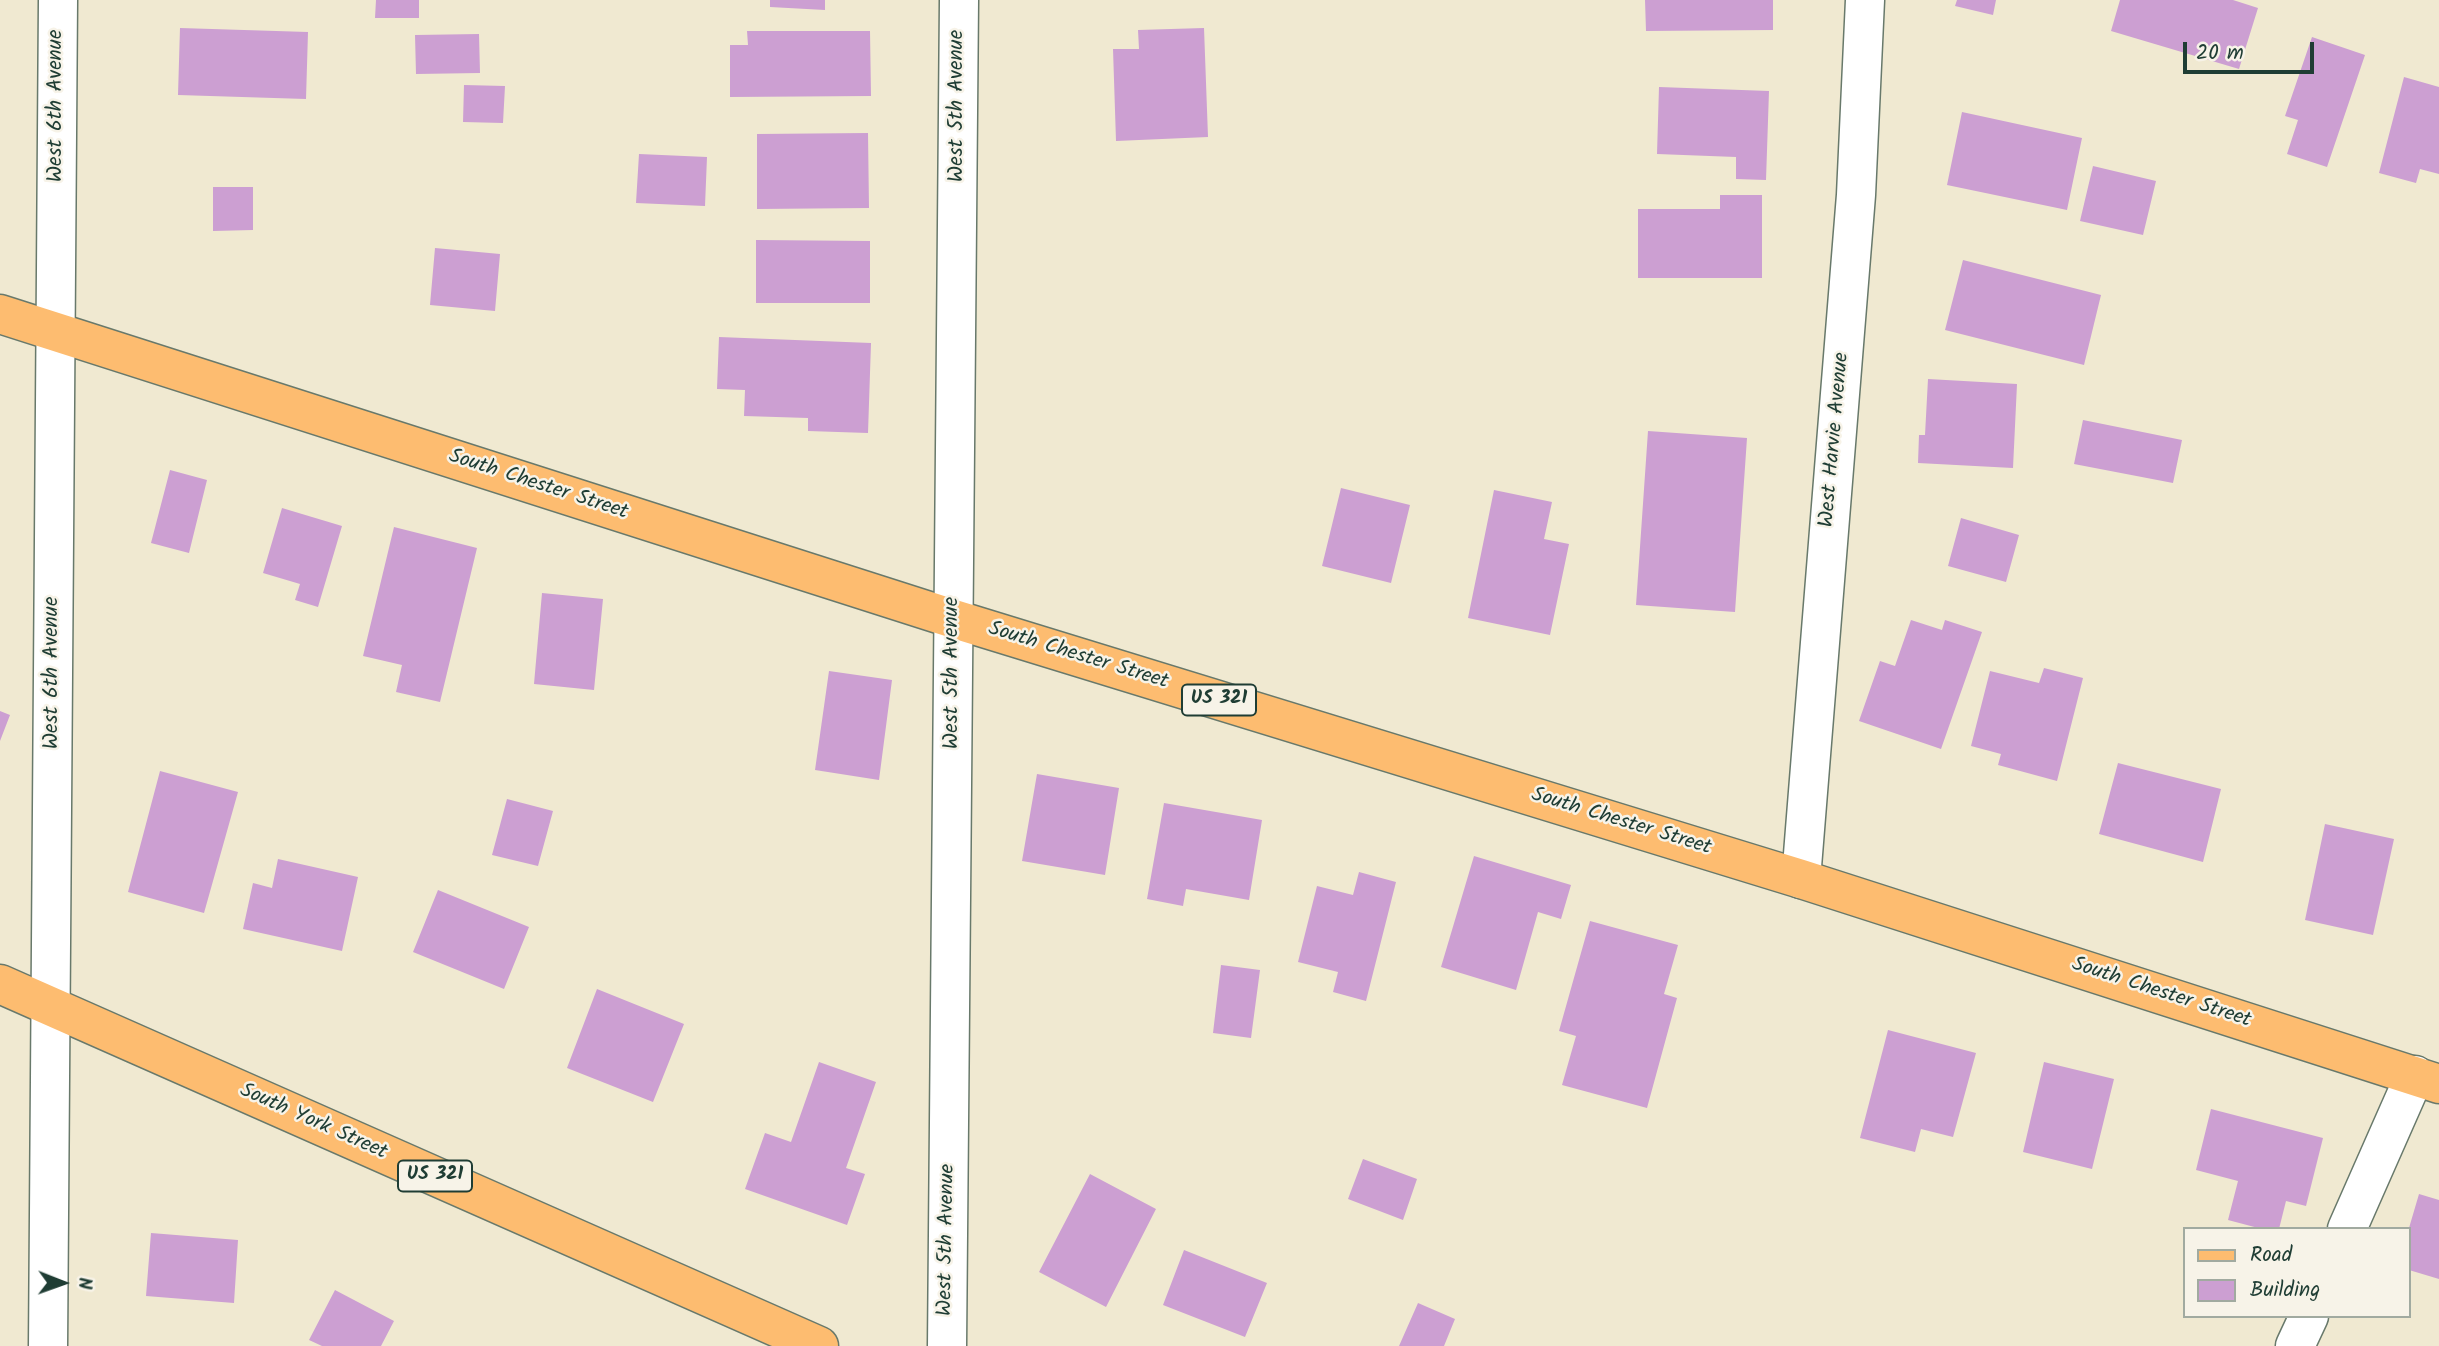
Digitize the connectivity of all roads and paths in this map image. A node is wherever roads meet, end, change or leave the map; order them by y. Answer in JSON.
{"nodes":[{"id":1,"x":58,"y":0,"type":"edge"},
{"id":2,"x":959,"y":0,"type":"edge"},
{"id":3,"x":1865,"y":0,"type":"edge"},
{"id":4,"x":0,"y":314,"type":"edge"},
{"id":5,"x":55,"y":332,"type":"junction"},
{"id":6,"x":954,"y":619,"type":"junction"},
{"id":7,"x":1801,"y":879,"type":"junction"},
{"id":8,"x":0,"y":984,"type":"edge"},
{"id":9,"x":50,"y":1006,"type":"junction"},
{"id":10,"x":2427,"y":1079,"type":"edge"},
{"id":11,"x":2348,"y":1227,"type":"edge"},
{"id":12,"x":2308,"y":1318,"type":"edge"},
{"id":13,"x":48,"y":1346,"type":"edge"},
{"id":14,"x":819,"y":1346,"type":"edge"},
{"id":15,"x":947,"y":1346,"type":"edge"},
{"id":16,"x":2295,"y":1346,"type":"edge"}],
"edges":[{"from":1,"to":5,"type":"street","name":"West 6th Avenue"},
{"from":2,"to":6,"type":"street","name":"West 5th Avenue"},
{"from":3,"to":7,"type":"street","name":"West Harvie Avenue"},
{"from":4,"to":5,"type":"main road","name":"South Chester Street","number":"US 321"},
{"from":5,"to":6,"type":"main road","name":"South Chester Street","number":"US 321"},
{"from":5,"to":9,"type":"street","name":"West 6th Avenue"},
{"from":6,"to":7,"type":"main road","name":"South Chester Street","number":"US 321"},
{"from":6,"to":15,"type":"street","name":"West 5th Avenue"},
{"from":7,"to":10,"type":"main road","name":"South Chester Street","number":"US 321"},
{"from":8,"to":9,"type":"main road","name":"South York Street","number":"US 321"},
{"from":9,"to":13,"type":"street","name":"West 6th Avenue"},
{"from":9,"to":14,"type":"main road","name":"South York Street","number":"US 321"},
{"from":10,"to":11,"type":"street"},
{"from":12,"to":16,"type":"street"}]}
